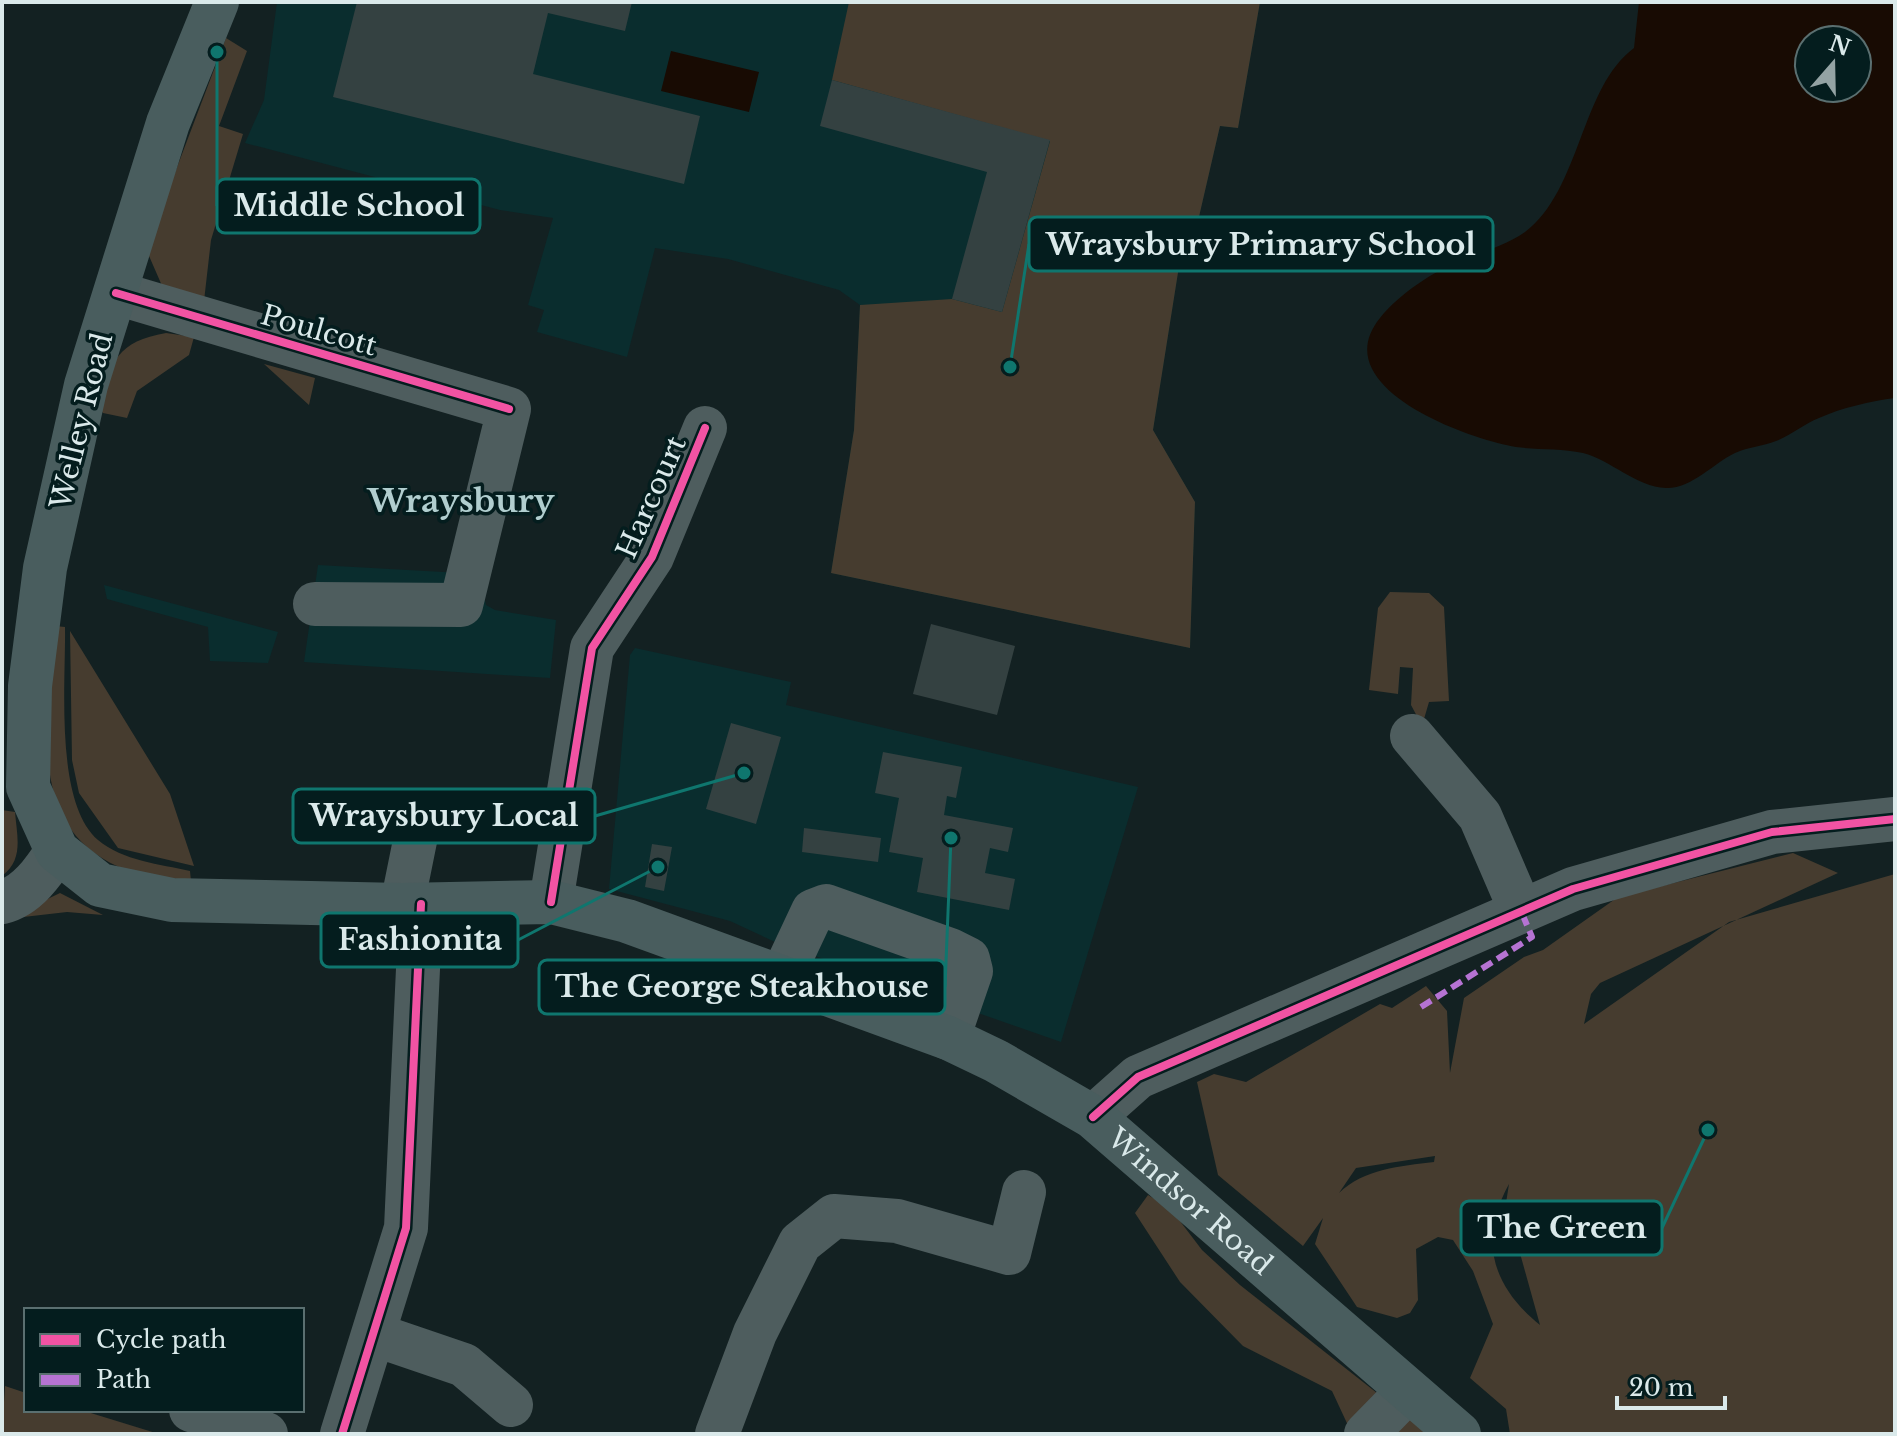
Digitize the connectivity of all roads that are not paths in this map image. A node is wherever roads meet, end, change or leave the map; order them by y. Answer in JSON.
{"nodes":[{"id":1,"x":217,"y":2,"type":"edge"},
{"id":2,"x":116,"y":293,"type":"junction"},
{"id":3,"x":705,"y":428,"type":"dead end"},
{"id":4,"x":315,"y":604,"type":"dead end"},
{"id":5,"x":1412,"y":736,"type":"dead end"},
{"id":6,"x":1895,"y":819,"type":"edge"},
{"id":7,"x":418,"y":826,"type":"dead end"},
{"id":8,"x":57,"y":851,"type":"junction"},
{"id":9,"x":2,"y":902,"type":"edge"},
{"id":10,"x":551,"y":902,"type":"junction"},
{"id":11,"x":412,"y":904,"type":"junction"},
{"id":12,"x":1521,"y":911,"type":"junction"},
{"id":13,"x":782,"y":977,"type":"junction"},
{"id":14,"x":948,"y":1038,"type":"junction"},
{"id":15,"x":1093,"y":1117,"type":"junction"},
{"id":16,"x":1024,"y":1192,"type":"dead end"},
{"id":17,"x":373,"y":1334,"type":"junction"},
{"id":18,"x":1408,"y":1391,"type":"junction"},
{"id":19,"x":511,"y":1405,"type":"dead end"},
{"id":20,"x":197,"y":1412,"type":"edge"},
{"id":21,"x":266,"y":1434,"type":"edge"},
{"id":22,"x":342,"y":1434,"type":"edge"},
{"id":23,"x":717,"y":1434,"type":"edge"},
{"id":24,"x":1366,"y":1434,"type":"edge"},
{"id":25,"x":1459,"y":1434,"type":"edge"}],
"edges":[{"from":1,"to":2,"type":"main road","name":"Welley Road"},
{"from":2,"to":4,"type":"street","name":"Poulcott"},
{"from":2,"to":8,"type":"main road","name":"Welley Road"},
{"from":3,"to":10,"type":"street","name":"Harcourt"},
{"from":5,"to":12,"type":"street"},
{"from":6,"to":12,"type":"street"},
{"from":7,"to":11,"type":"street"},
{"from":8,"to":9,"type":"street"},
{"from":8,"to":11,"type":"main road","name":"Windsor Road"},
{"from":10,"to":11,"type":"main road","name":"Windsor Road"},
{"from":10,"to":13,"type":"main road","name":"Windsor Road"},
{"from":11,"to":17,"type":"street"},
{"from":12,"to":15,"type":"street"},
{"from":13,"to":14,"type":"main road","name":"Windsor Road"},
{"from":13,"to":14,"type":"street"},
{"from":14,"to":15,"type":"main road","name":"Windsor Road"},
{"from":15,"to":18,"type":"main road","name":"Windsor Road"},
{"from":16,"to":23,"type":"street"},
{"from":17,"to":19,"type":"street"},
{"from":17,"to":22,"type":"street"},
{"from":18,"to":24,"type":"street"},
{"from":18,"to":25,"type":"main road","name":"Windsor Road"},
{"from":20,"to":21,"type":"street"}]}
